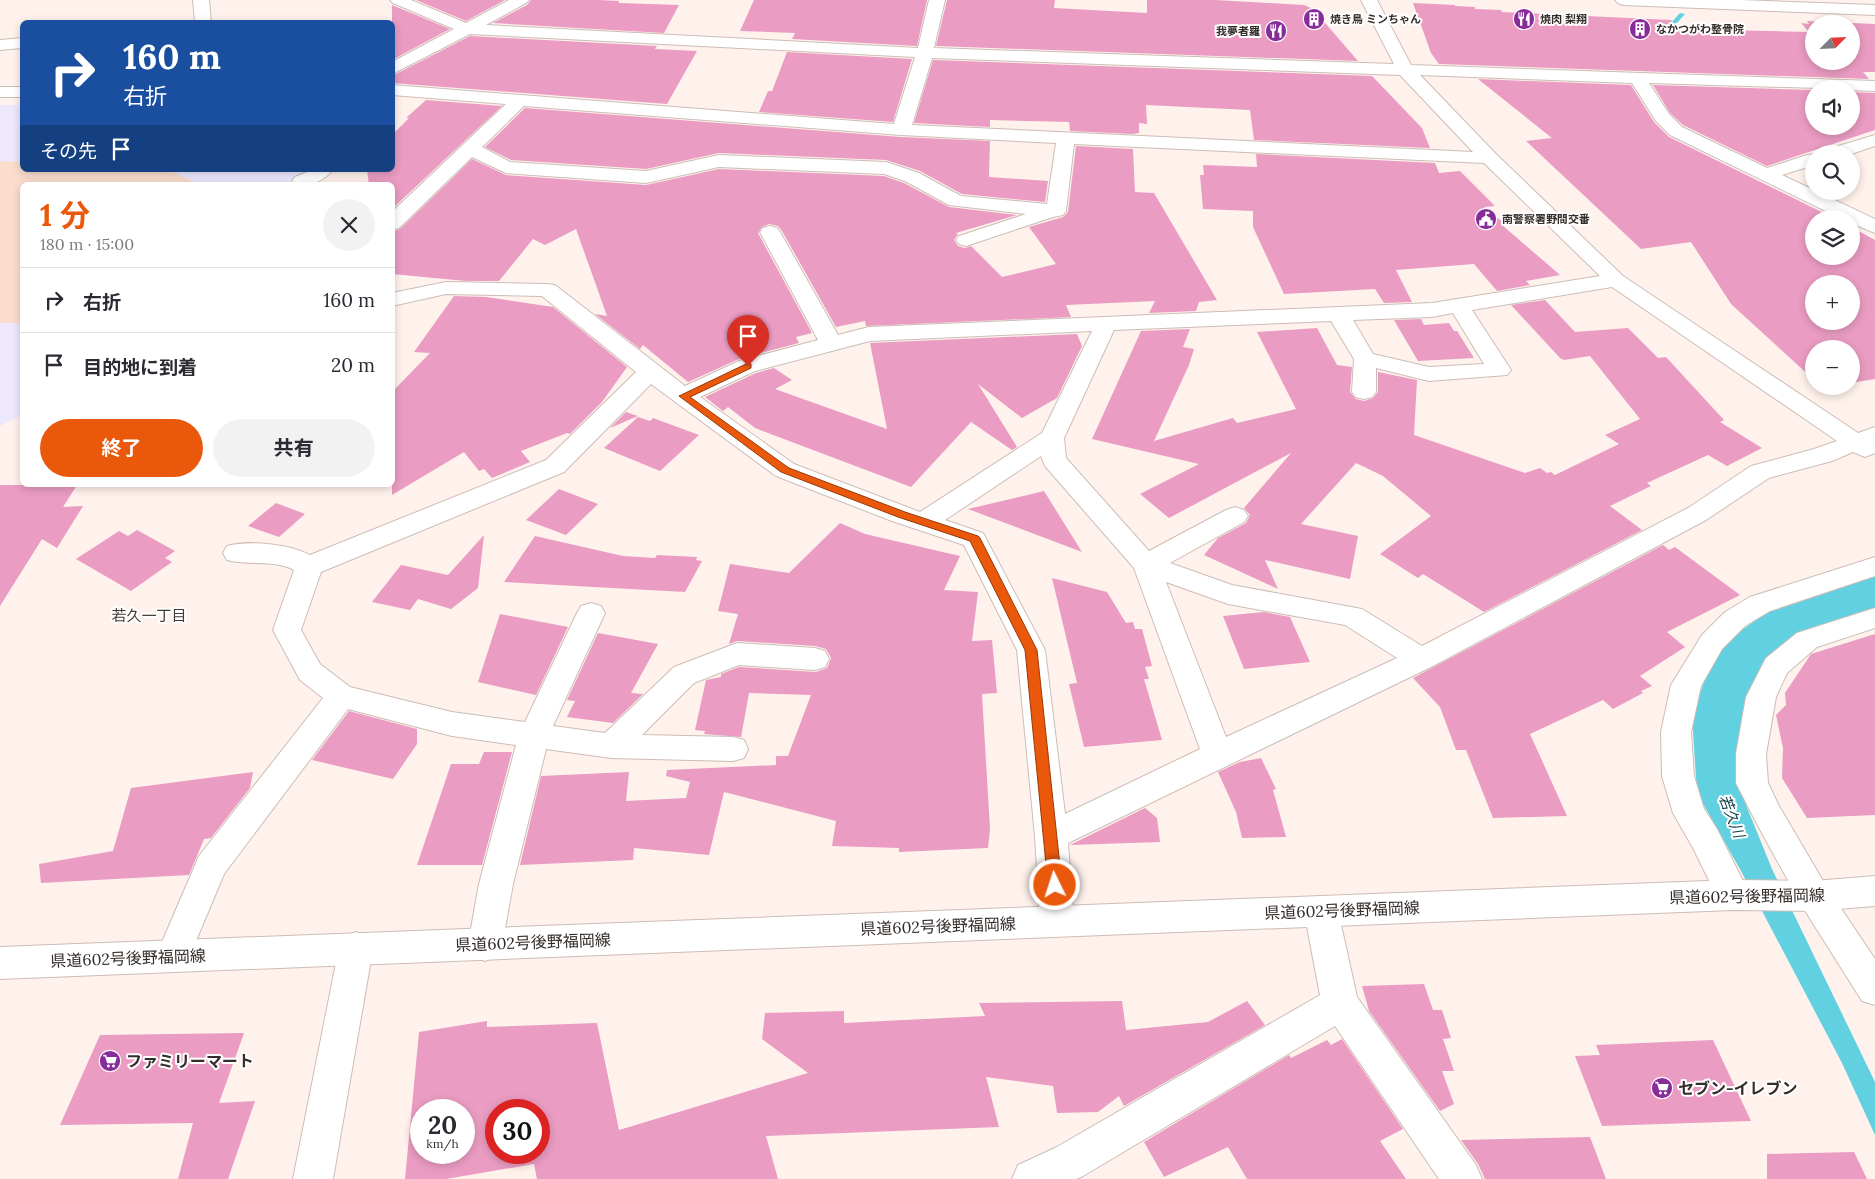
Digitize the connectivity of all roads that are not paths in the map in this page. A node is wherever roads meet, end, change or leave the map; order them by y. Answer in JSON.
{"nodes":[{"id":1,"x":201,"y":0,"type":"edge"},
{"id":2,"x":398,"y":0,"type":"edge"},
{"id":3,"x":520,"y":0,"type":"edge"},
{"id":4,"x":937,"y":0,"type":"edge"},
{"id":5,"x":1369,"y":0,"type":"edge"},
{"id":6,"x":1624,"y":0,"type":"edge"},
{"id":7,"x":1869,"y":9,"type":"edge"},
{"id":8,"x":203,"y":20,"type":"edge"},
{"id":9,"x":467,"y":28,"type":"junction"},
{"id":10,"x":20,"y":43,"type":"edge"},
{"id":11,"x":0,"y":45,"type":"edge"},
{"id":12,"x":922,"y":60,"type":"junction"},
{"id":13,"x":395,"y":67,"type":"edge"},
{"id":14,"x":1406,"y":71,"type":"junction"},
{"id":15,"x":1638,"y":79,"type":"junction"},
{"id":16,"x":1875,"y":86,"type":"edge"},
{"id":17,"x":395,"y":90,"type":"edge"},
{"id":18,"x":0,"y":92,"type":"edge"},
{"id":19,"x":20,"y":92,"type":"edge"},
{"id":20,"x":519,"y":101,"type":"junction"},
{"id":21,"x":901,"y":130,"type":"junction"},
{"id":22,"x":1066,"y":138,"type":"junction"},
{"id":23,"x":1875,"y":140,"type":"edge"},
{"id":24,"x":1860,"y":145,"type":"edge"},
{"id":25,"x":470,"y":148,"type":"junction"},
{"id":26,"x":1489,"y":158,"type":"junction"},
{"id":27,"x":1805,"y":162,"type":"edge"},
{"id":28,"x":321,"y":172,"type":"edge"},
{"id":29,"x":1766,"y":174,"type":"junction"},
{"id":30,"x":302,"y":181,"type":"dead end"},
{"id":31,"x":1056,"y":211,"type":"junction"},
{"id":32,"x":395,"y":221,"type":"edge"},
{"id":33,"x":1875,"y":227,"type":"edge"},
{"id":34,"x":770,"y":232,"type":"dead end"},
{"id":35,"x":966,"y":240,"type":"dead end"},
{"id":36,"x":1616,"y":280,"type":"junction"},
{"id":37,"x":395,"y":299,"type":"edge"},
{"id":38,"x":1459,"y":306,"type":"junction"},
{"id":39,"x":1338,"y":314,"type":"junction"},
{"id":40,"x":1106,"y":324,"type":"junction"},
{"id":41,"x":831,"y":343,"type":"junction"},
{"id":42,"x":1365,"y":359,"type":"junction"},
{"id":43,"x":650,"y":372,"type":"junction"},
{"id":44,"x":1364,"y":392,"type":"dead end"},
{"id":45,"x":684,"y":396,"type":"junction"},
{"id":46,"x":1052,"y":438,"type":"junction"},
{"id":47,"x":1868,"y":444,"type":"edge"},
{"id":48,"x":1235,"y":516,"type":"dead end"},
{"id":49,"x":924,"y":522,"type":"junction"},
{"id":50,"x":236,"y":553,"type":"dead end"},
{"id":51,"x":1146,"y":564,"type":"junction"},
{"id":52,"x":309,"y":566,"type":"junction"},
{"id":53,"x":1875,"y":566,"type":"edge"},
{"id":54,"x":591,"y":613,"type":"dead end"},
{"id":55,"x":1875,"y":618,"type":"edge"},
{"id":56,"x":816,"y":659,"type":"dead end"},
{"id":57,"x":1420,"y":660,"type":"junction"},
{"id":58,"x":340,"y":696,"type":"junction"},
{"id":59,"x":534,"y":735,"type":"junction"},
{"id":60,"x":610,"y":746,"type":"junction"},
{"id":61,"x":733,"y":749,"type":"dead end"},
{"id":62,"x":1217,"y":754,"type":"junction"},
{"id":63,"x":1051,"y":836,"type":"junction"},
{"id":64,"x":1875,"y":891,"type":"edge"},
{"id":65,"x":1733,"y":896,"type":"junction"},
{"id":66,"x":1814,"y":896,"type":"junction"},
{"id":67,"x":1321,"y":911,"type":"junction"},
{"id":68,"x":1058,"y":921,"type":"junction"},
{"id":69,"x":485,"y":945,"type":"junction"},
{"id":70,"x":356,"y":948,"type":"junction"},
{"id":71,"x":173,"y":956,"type":"junction"},
{"id":72,"x":0,"y":963,"type":"edge"},
{"id":73,"x":1875,"y":989,"type":"edge"},
{"id":74,"x":1340,"y":1003,"type":"junction"},
{"id":75,"x":1074,"y":1170,"type":"edge"},
{"id":76,"x":313,"y":1179,"type":"edge"},
{"id":77,"x":1032,"y":1179,"type":"edge"},
{"id":78,"x":1462,"y":1179,"type":"edge"}],
"edges":[{"from":1,"to":8,"type":"street"},
{"from":2,"to":9,"type":"street"},
{"from":3,"to":9,"type":"street"},
{"from":4,"to":12,"type":"street"},
{"from":5,"to":14,"type":"street"},
{"from":6,"to":7,"type":"street"},
{"from":9,"to":12,"type":"street"},
{"from":9,"to":13,"type":"street"},
{"from":10,"to":11,"type":"street"},
{"from":12,"to":14,"type":"street"},
{"from":12,"to":21,"type":"street"},
{"from":14,"to":15,"type":"street"},
{"from":14,"to":26,"type":"street"},
{"from":15,"to":16,"type":"street"},
{"from":15,"to":29,"type":"street"},
{"from":17,"to":20,"type":"street"},
{"from":18,"to":19,"type":"street"},
{"from":20,"to":21,"type":"street"},
{"from":20,"to":25,"type":"street"},
{"from":21,"to":22,"type":"street"},
{"from":22,"to":26,"type":"street"},
{"from":22,"to":31,"type":"street"},
{"from":23,"to":24,"type":"street"},
{"from":25,"to":31,"type":"street"},
{"from":25,"to":32,"type":"street"},
{"from":26,"to":36,"type":"street"},
{"from":27,"to":29,"type":"street"},
{"from":28,"to":30,"type":"street"},
{"from":29,"to":33,"type":"street"},
{"from":31,"to":35,"type":"street"},
{"from":34,"to":41,"type":"street"},
{"from":36,"to":38,"type":"street"},
{"from":36,"to":47,"type":"street"},
{"from":37,"to":43,"type":"street"},
{"from":38,"to":39,"type":"street"},
{"from":38,"to":42,"type":"street"},
{"from":39,"to":40,"type":"street"},
{"from":39,"to":42,"type":"street"},
{"from":40,"to":41,"type":"street"},
{"from":40,"to":46,"type":"street"},
{"from":41,"to":45,"type":"street"},
{"from":42,"to":44,"type":"street"},
{"from":43,"to":45,"type":"street"},
{"from":43,"to":52,"type":"street"},
{"from":45,"to":49,"type":"street"},
{"from":46,"to":49,"type":"street"},
{"from":46,"to":51,"type":"street"},
{"from":47,"to":57,"type":"street"},
{"from":48,"to":51,"type":"street"},
{"from":49,"to":63,"type":"street"},
{"from":50,"to":52,"type":"street"},
{"from":51,"to":57,"type":"street"},
{"from":51,"to":62,"type":"street"},
{"from":52,"to":58,"type":"street"},
{"from":53,"to":65,"type":"street"},
{"from":54,"to":59,"type":"street"},
{"from":55,"to":66,"type":"street"},
{"from":56,"to":60,"type":"street"},
{"from":57,"to":62,"type":"street"},
{"from":58,"to":59,"type":"street"},
{"from":58,"to":71,"type":"street"},
{"from":59,"to":60,"type":"street"},
{"from":59,"to":69,"type":"street"},
{"from":60,"to":61,"type":"street"},
{"from":62,"to":63,"type":"street"},
{"from":63,"to":68,"type":"street"},
{"from":64,"to":66,"type":"street","name":"県道602号後野福岡線"},
{"from":65,"to":66,"type":"street","name":"県道602号後野福岡線"},
{"from":65,"to":67,"type":"street","name":"県道602号後野福岡線"},
{"from":66,"to":73,"type":"street"},
{"from":67,"to":68,"type":"street","name":"県道602号後野福岡線"},
{"from":67,"to":74,"type":"street"},
{"from":68,"to":69,"type":"street","name":"県道602号後野福岡線"},
{"from":69,"to":70,"type":"street","name":"県道602号後野福岡線"},
{"from":70,"to":71,"type":"street","name":"県道602号後野福岡線"},
{"from":70,"to":76,"type":"street"},
{"from":71,"to":72,"type":"street","name":"県道602号後野福岡線"},
{"from":74,"to":75,"type":"street"},
{"from":74,"to":78,"type":"street"},
{"from":75,"to":77,"type":"street"}]}
